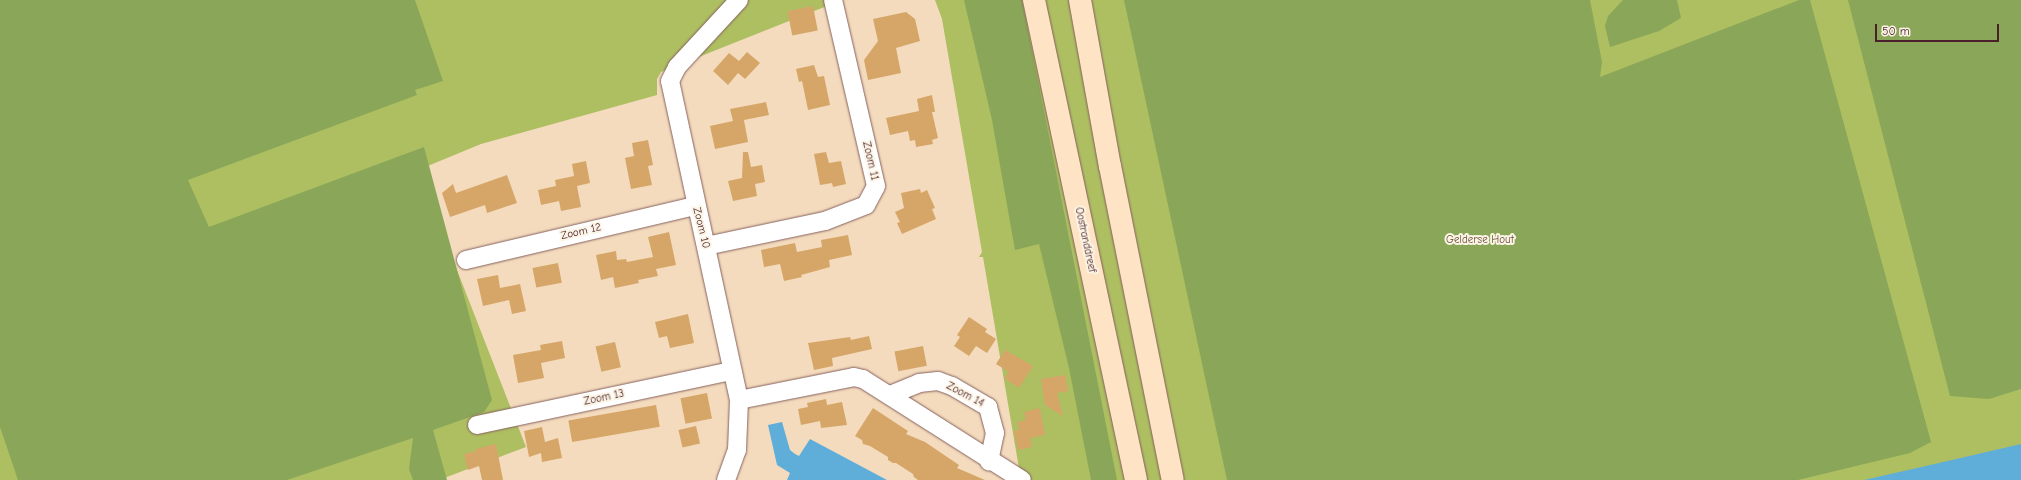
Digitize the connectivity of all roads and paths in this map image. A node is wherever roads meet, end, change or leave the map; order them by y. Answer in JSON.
{"nodes":[{"id":1,"x":739,"y":0,"type":"edge"},
{"id":2,"x":833,"y":0,"type":"edge"},
{"id":3,"x":1034,"y":0,"type":"edge"},
{"id":4,"x":1080,"y":0,"type":"edge"},
{"id":5,"x":696,"y":206,"type":"junction"},
{"id":6,"x":706,"y":246,"type":"junction"},
{"id":7,"x":466,"y":260,"type":"dead end"},
{"id":8,"x":732,"y":371,"type":"junction"},
{"id":9,"x":890,"y":395,"type":"junction"},
{"id":10,"x":738,"y":400,"type":"junction"},
{"id":11,"x":477,"y":425,"type":"dead end"},
{"id":12,"x":989,"y":461,"type":"junction"},
{"id":13,"x":726,"y":480,"type":"edge"},
{"id":14,"x":1022,"y":480,"type":"edge"},
{"id":15,"x":1136,"y":480,"type":"edge"},
{"id":16,"x":1173,"y":480,"type":"edge"}],
"edges":[{"from":1,"to":5,"type":"street","name":"Zoom 10"},
{"from":2,"to":6,"type":"street","name":"Zoom 11"},
{"from":3,"to":15,"type":"main road","name":"Oostranddreef"},
{"from":4,"to":16,"type":"main road"},
{"from":5,"to":6,"type":"street","name":"Zoom 10"},
{"from":5,"to":7,"type":"street","name":"Zoom 12"},
{"from":6,"to":8,"type":"street","name":"Zoom 10"},
{"from":8,"to":10,"type":"street","name":"Zoom 10"},
{"from":8,"to":11,"type":"street","name":"Zoom 13"},
{"from":9,"to":10,"type":"street"},
{"from":9,"to":12,"type":"street"},
{"from":9,"to":12,"type":"street","name":"Zoom 14"},
{"from":10,"to":13,"type":"street","name":"Zoom 10"},
{"from":12,"to":14,"type":"street"}]}
